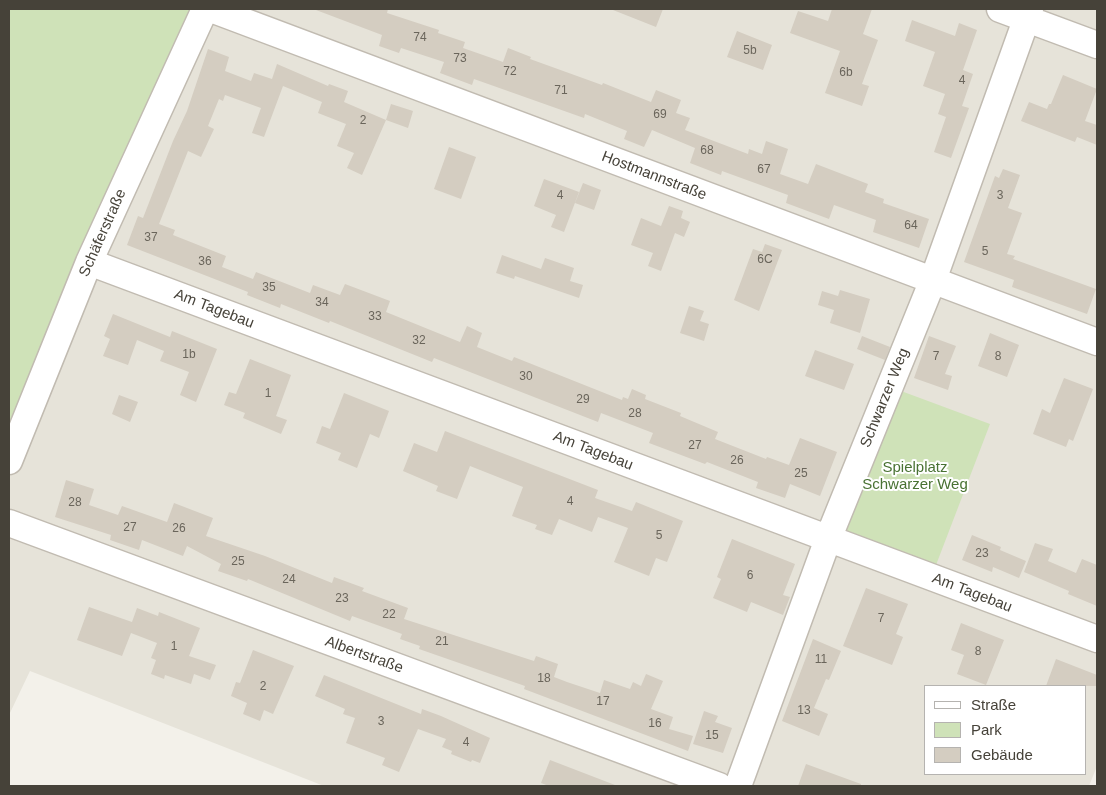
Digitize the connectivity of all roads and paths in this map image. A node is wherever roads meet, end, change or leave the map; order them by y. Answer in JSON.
{"nodes":[{"id":1,"x":205,"y":9,"type":"edge"},
{"id":2,"x":211,"y":9,"type":"edge"},
{"id":3,"x":1000,"y":9,"type":"edge"},
{"id":4,"x":1028,"y":14,"type":"edge"},
{"id":5,"x":1097,"y":45,"type":"edge"},
{"id":6,"x":89,"y":262,"type":"junction"},
{"id":7,"x":933,"y":280,"type":"junction"},
{"id":8,"x":1097,"y":342,"type":"edge"},
{"id":9,"x":9,"y":461,"type":"edge"},
{"id":10,"x":9,"y":523,"type":"edge"},
{"id":11,"x":828,"y":539,"type":"junction"},
{"id":12,"x":1097,"y":640,"type":"edge"},
{"id":13,"x":719,"y":786,"type":"edge"},
{"id":14,"x":738,"y":786,"type":"edge"}],
"edges":[{"from":1,"to":6,"type":"street","name":"Schäferstraße"},
{"from":2,"to":7,"type":"street","name":"Hostmannstraße"},
{"from":3,"to":4,"type":"street"},
{"from":4,"to":5,"type":"street"},
{"from":4,"to":7,"type":"street","name":"Schwarzer Weg"},
{"from":6,"to":9,"type":"street","name":"Schäferstraße"},
{"from":6,"to":11,"type":"street","name":"Am Tagebau"},
{"from":7,"to":8,"type":"street","name":"Hostmannstraße"},
{"from":7,"to":11,"type":"street","name":"Schwarzer Weg"},
{"from":10,"to":13,"type":"street","name":"Albertstraße"},
{"from":11,"to":12,"type":"street","name":"Am Tagebau"},
{"from":11,"to":14,"type":"street","name":"Schwarzer Weg"}]}
